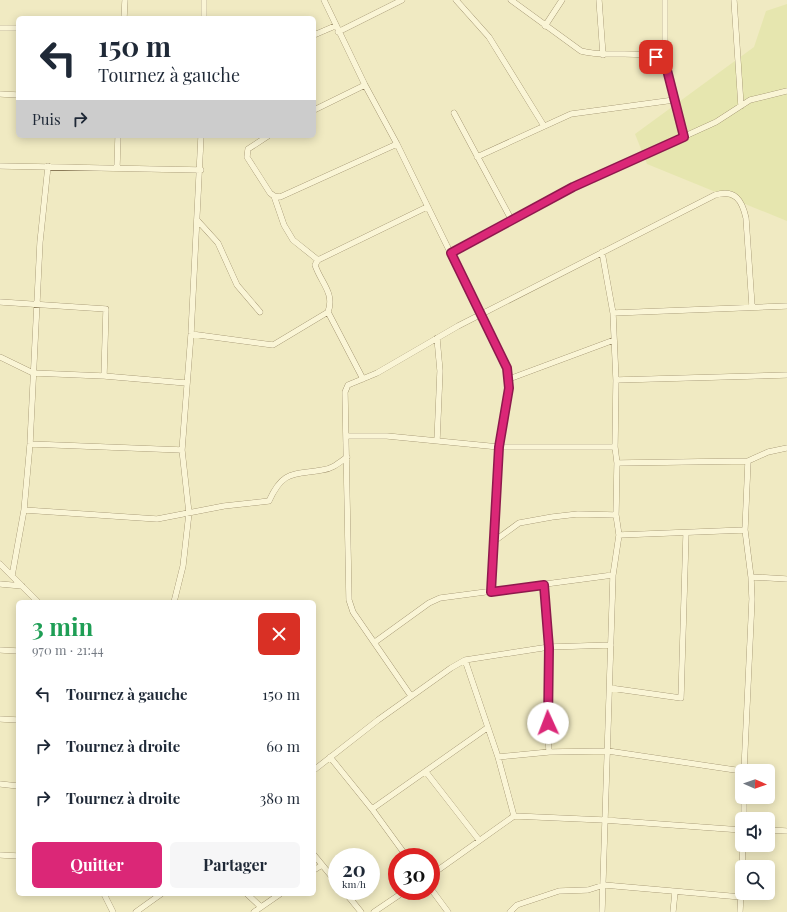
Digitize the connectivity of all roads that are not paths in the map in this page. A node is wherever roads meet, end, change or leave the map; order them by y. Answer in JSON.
{"nodes":[{"id":1,"x":125,"y":0,"type":"edge"},
{"id":2,"x":204,"y":0,"type":"edge"},
{"id":3,"x":324,"y":0,"type":"edge"},
{"id":4,"x":402,"y":0,"type":"edge"},
{"id":5,"x":456,"y":0,"type":"edge"},
{"id":6,"x":511,"y":0,"type":"edge"},
{"id":7,"x":562,"y":0,"type":"edge"},
{"id":8,"x":599,"y":0,"type":"edge"},
{"id":9,"x":665,"y":0,"type":"edge"},
{"id":10,"x":734,"y":0,"type":"edge"},
{"id":11,"x":124,"y":16,"type":"edge"},
{"id":12,"x":204,"y":16,"type":"edge"},
{"id":13,"x":545,"y":26,"type":"junction"},
{"id":14,"x":0,"y":28,"type":"edge"},
{"id":15,"x":16,"y":28,"type":"edge"},
{"id":16,"x":337,"y":29,"type":"junction"},
{"id":17,"x":316,"y":34,"type":"edge"},
{"id":18,"x":603,"y":55,"type":"junction"},
{"id":19,"x":665,"y":62,"type":"junction"},
{"id":20,"x":365,"y":86,"type":"junction"},
{"id":21,"x":787,"y":91,"type":"edge"},
{"id":22,"x":0,"y":94,"type":"edge"},
{"id":23,"x":16,"y":95,"type":"edge"},
{"id":24,"x":674,"y":100,"type":"junction"},
{"id":25,"x":741,"y":106,"type":"junction"},
{"id":26,"x":316,"y":109,"type":"edge"},
{"id":27,"x":454,"y":113,"type":"dead end"},
{"id":28,"x":544,"y":126,"type":"junction"},
{"id":29,"x":684,"y":137,"type":"junction"},
{"id":30,"x":118,"y":138,"type":"edge"},
{"id":31,"x":202,"y":138,"type":"edge"},
{"id":32,"x":265,"y":138,"type":"edge"},
{"id":33,"x":397,"y":144,"type":"junction"},
{"id":34,"x":477,"y":156,"type":"junction"},
{"id":35,"x":0,"y":166,"type":"edge"},
{"id":36,"x":48,"y":166,"type":"junction"},
{"id":37,"x":117,"y":167,"type":"junction"},
{"id":38,"x":200,"y":170,"type":"junction"},
{"id":39,"x":274,"y":196,"type":"junction"},
{"id":40,"x":427,"y":207,"type":"junction"},
{"id":41,"x":511,"y":219,"type":"junction"},
{"id":42,"x":198,"y":220,"type":"junction"},
{"id":43,"x":602,"y":252,"type":"junction"},
{"id":44,"x":451,"y":253,"type":"junction"},
{"id":45,"x":318,"y":260,"type":"junction"},
{"id":46,"x":0,"y":302,"type":"edge"},
{"id":47,"x":37,"y":305,"type":"junction"},
{"id":48,"x":752,"y":306,"type":"junction"},
{"id":49,"x":787,"y":306,"type":"edge"},
{"id":50,"x":260,"y":312,"type":"dead end"},
{"id":51,"x":328,"y":312,"type":"junction"},
{"id":52,"x":613,"y":313,"type":"junction"},
{"id":53,"x":482,"y":315,"type":"junction"},
{"id":54,"x":191,"y":334,"type":"junction"},
{"id":55,"x":437,"y":338,"type":"junction"},
{"id":56,"x":614,"y":340,"type":"junction"},
{"id":57,"x":0,"y":357,"type":"edge"},
{"id":58,"x":33,"y":373,"type":"junction"},
{"id":59,"x":104,"y":376,"type":"junction"},
{"id":60,"x":787,"y":376,"type":"edge"},
{"id":61,"x":363,"y":379,"type":"junction"},
{"id":62,"x":509,"y":379,"type":"junction"},
{"id":63,"x":616,"y":380,"type":"junction"},
{"id":64,"x":186,"y":383,"type":"junction"},
{"id":65,"x":347,"y":436,"type":"junction"},
{"id":66,"x":437,"y":440,"type":"junction"},
{"id":67,"x":30,"y":444,"type":"junction"},
{"id":68,"x":499,"y":447,"type":"junction"},
{"id":69,"x":615,"y":447,"type":"junction"},
{"id":70,"x":787,"y":448,"type":"edge"},
{"id":71,"x":182,"y":450,"type":"junction"},
{"id":72,"x":347,"y":457,"type":"junction"},
{"id":73,"x":748,"y":461,"type":"junction"},
{"id":74,"x":618,"y":463,"type":"junction"},
{"id":75,"x":24,"y":510,"type":"junction"},
{"id":76,"x":189,"y":513,"type":"junction"},
{"id":77,"x":616,"y":515,"type":"junction"},
{"id":78,"x":744,"y":530,"type":"junction"},
{"id":79,"x":619,"y":534,"type":"junction"},
{"id":80,"x":686,"y":534,"type":"junction"},
{"id":81,"x":493,"y":542,"type":"junction"},
{"id":82,"x":0,"y":564,"type":"edge"},
{"id":83,"x":614,"y":575,"type":"junction"},
{"id":84,"x":12,"y":576,"type":"junction"},
{"id":85,"x":752,"y":577,"type":"junction"},
{"id":86,"x":787,"y":579,"type":"edge"},
{"id":87,"x":0,"y":584,"type":"edge"},
{"id":88,"x":544,"y":585,"type":"junction"},
{"id":89,"x":22,"y":586,"type":"junction"},
{"id":90,"x":491,"y":592,"type":"junction"},
{"id":91,"x":36,"y":600,"type":"edge"},
{"id":92,"x":174,"y":600,"type":"edge"},
{"id":93,"x":375,"y":642,"type":"junction"},
{"id":94,"x":611,"y":645,"type":"junction"},
{"id":95,"x":549,"y":648,"type":"junction"},
{"id":96,"x":0,"y":650,"type":"edge"},
{"id":97,"x":16,"y":651,"type":"edge"},
{"id":98,"x":465,"y":660,"type":"junction"},
{"id":99,"x":610,"y":688,"type":"junction"},
{"id":100,"x":411,"y":696,"type":"junction"},
{"id":101,"x":0,"y":719,"type":"edge"},
{"id":102,"x":16,"y":720,"type":"edge"},
{"id":103,"x":487,"y":728,"type":"junction"},
{"id":104,"x":608,"y":751,"type":"junction"},
{"id":105,"x":549,"y":752,"type":"junction"},
{"id":106,"x":330,"y":757,"type":"junction"},
{"id":107,"x":498,"y":757,"type":"junction"},
{"id":108,"x":743,"y":764,"type":"edge"},
{"id":109,"x":316,"y":768,"type":"edge"},
{"id":110,"x":735,"y":770,"type":"edge"},
{"id":111,"x":426,"y":772,"type":"junction"},
{"id":112,"x":0,"y":784,"type":"edge"},
{"id":113,"x":16,"y":786,"type":"edge"},
{"id":114,"x":372,"y":809,"type":"junction"},
{"id":115,"x":514,"y":816,"type":"junction"},
{"id":116,"x":604,"y":820,"type":"junction"},
{"id":117,"x":735,"y":829,"type":"edge"},
{"id":118,"x":775,"y":830,"type":"edge"},
{"id":119,"x":787,"y":831,"type":"edge"},
{"id":120,"x":479,"y":840,"type":"junction"},
{"id":121,"x":400,"y":848,"type":"edge"},
{"id":122,"x":0,"y":855,"type":"edge"},
{"id":123,"x":16,"y":856,"type":"edge"},
{"id":124,"x":316,"y":858,"type":"edge"},
{"id":125,"x":322,"y":865,"type":"junction"},
{"id":126,"x":440,"y":868,"type":"edge"},
{"id":127,"x":316,"y":869,"type":"edge"},
{"id":128,"x":328,"y":872,"type":"edge"},
{"id":129,"x":604,"y":885,"type":"junction"},
{"id":130,"x":675,"y":892,"type":"junction"},
{"id":131,"x":105,"y":896,"type":"edge"},
{"id":132,"x":157,"y":896,"type":"edge"},
{"id":133,"x":249,"y":896,"type":"edge"},
{"id":134,"x":277,"y":896,"type":"edge"},
{"id":135,"x":735,"y":897,"type":"edge"},
{"id":136,"x":351,"y":900,"type":"edge"},
{"id":137,"x":392,"y":900,"type":"edge"},
{"id":138,"x":439,"y":900,"type":"edge"},
{"id":139,"x":740,"y":900,"type":"edge"},
{"id":140,"x":261,"y":907,"type":"junction"},
{"id":141,"x":112,"y":912,"type":"edge"},
{"id":142,"x":136,"y":912,"type":"edge"},
{"id":143,"x":254,"y":912,"type":"edge"},
{"id":144,"x":361,"y":912,"type":"edge"},
{"id":145,"x":374,"y":912,"type":"edge"},
{"id":146,"x":448,"y":912,"type":"edge"},
{"id":147,"x":510,"y":912,"type":"edge"},
{"id":148,"x":602,"y":912,"type":"edge"},
{"id":149,"x":674,"y":912,"type":"edge"},
{"id":150,"x":740,"y":912,"type":"edge"}],
"edges":[{"from":1,"to":11,"type":"street"},
{"from":2,"to":12,"type":"street"},
{"from":3,"to":16,"type":"street"},
{"from":4,"to":16,"type":"street"},
{"from":5,"to":28,"type":"street"},
{"from":6,"to":13,"type":"street"},
{"from":7,"to":13,"type":"street"},
{"from":8,"to":18,"type":"street"},
{"from":9,"to":19,"type":"street"},
{"from":10,"to":25,"type":"street"},
{"from":13,"to":18,"type":"street"},
{"from":14,"to":15,"type":"street"},
{"from":16,"to":17,"type":"street"},
{"from":16,"to":20,"type":"street"},
{"from":18,"to":19,"type":"street"},
{"from":19,"to":24,"type":"street"},
{"from":20,"to":26,"type":"street"},
{"from":20,"to":33,"type":"street"},
{"from":21,"to":25,"type":"street"},
{"from":22,"to":23,"type":"street"},
{"from":24,"to":28,"type":"street"},
{"from":24,"to":29,"type":"street"},
{"from":25,"to":29,"type":"street"},
{"from":27,"to":34,"type":"street"},
{"from":28,"to":34,"type":"street"},
{"from":29,"to":41,"type":"street"},
{"from":30,"to":37,"type":"street"},
{"from":31,"to":38,"type":"street"},
{"from":32,"to":39,"type":"street"},
{"from":33,"to":39,"type":"street"},
{"from":33,"to":40,"type":"street"},
{"from":34,"to":41,"type":"street"},
{"from":35,"to":36,"type":"street"},
{"from":36,"to":37,"type":"street"},
{"from":36,"to":47,"type":"street"},
{"from":37,"to":38,"type":"street"},
{"from":38,"to":42,"type":"street"},
{"from":39,"to":45,"type":"street"},
{"from":40,"to":44,"type":"street"},
{"from":40,"to":45,"type":"street"},
{"from":41,"to":44,"type":"street"},
{"from":42,"to":50,"type":"street"},
{"from":42,"to":54,"type":"street"},
{"from":43,"to":48,"type":"street"},
{"from":43,"to":52,"type":"street"},
{"from":43,"to":53,"type":"street"},
{"from":44,"to":53,"type":"street"},
{"from":45,"to":51,"type":"street"},
{"from":46,"to":47,"type":"street"},
{"from":47,"to":58,"type":"street"},
{"from":47,"to":59,"type":"street"},
{"from":48,"to":49,"type":"street"},
{"from":48,"to":52,"type":"street"},
{"from":51,"to":54,"type":"street"},
{"from":51,"to":61,"type":"street"},
{"from":52,"to":56,"type":"street"},
{"from":53,"to":55,"type":"street"},
{"from":53,"to":62,"type":"street"},
{"from":54,"to":64,"type":"street"},
{"from":55,"to":61,"type":"street"},
{"from":55,"to":66,"type":"street"},
{"from":56,"to":62,"type":"street"},
{"from":56,"to":63,"type":"street"},
{"from":57,"to":58,"type":"street"},
{"from":58,"to":59,"type":"street"},
{"from":58,"to":67,"type":"street"},
{"from":59,"to":64,"type":"street"},
{"from":60,"to":63,"type":"street"},
{"from":61,"to":65,"type":"street"},
{"from":62,"to":68,"type":"street"},
{"from":63,"to":69,"type":"street"},
{"from":64,"to":71,"type":"street"},
{"from":65,"to":66,"type":"street"},
{"from":65,"to":72,"type":"street"},
{"from":66,"to":68,"type":"street"},
{"from":67,"to":71,"type":"street"},
{"from":67,"to":75,"type":"street"},
{"from":68,"to":69,"type":"street"},
{"from":68,"to":81,"type":"street"},
{"from":69,"to":74,"type":"street"},
{"from":70,"to":73,"type":"street"},
{"from":71,"to":76,"type":"street"},
{"from":72,"to":76,"type":"street"},
{"from":72,"to":93,"type":"street"},
{"from":73,"to":74,"type":"street"},
{"from":73,"to":78,"type":"street"},
{"from":74,"to":77,"type":"street"},
{"from":75,"to":76,"type":"street"},
{"from":75,"to":84,"type":"street"},
{"from":76,"to":92,"type":"street"},
{"from":77,"to":79,"type":"street"},
{"from":77,"to":81,"type":"street"},
{"from":78,"to":80,"type":"street"},
{"from":78,"to":85,"type":"street"},
{"from":79,"to":80,"type":"street"},
{"from":79,"to":83,"type":"street"},
{"from":80,"to":99,"type":"street"},
{"from":81,"to":90,"type":"street"},
{"from":82,"to":84,"type":"street"},
{"from":83,"to":88,"type":"street"},
{"from":83,"to":94,"type":"street"},
{"from":84,"to":89,"type":"street"},
{"from":85,"to":86,"type":"street"},
{"from":85,"to":108,"type":"street"},
{"from":87,"to":89,"type":"street"},
{"from":88,"to":90,"type":"street"},
{"from":88,"to":95,"type":"street"},
{"from":89,"to":91,"type":"street"},
{"from":90,"to":93,"type":"street"},
{"from":93,"to":100,"type":"street"},
{"from":94,"to":95,"type":"street"},
{"from":94,"to":99,"type":"street"},
{"from":95,"to":98,"type":"street"},
{"from":95,"to":105,"type":"street"},
{"from":96,"to":97,"type":"street"},
{"from":98,"to":100,"type":"street"},
{"from":98,"to":103,"type":"street"},
{"from":99,"to":104,"type":"street"},
{"from":100,"to":106,"type":"street"},
{"from":101,"to":102,"type":"street"},
{"from":103,"to":107,"type":"street"},
{"from":103,"to":111,"type":"street"},
{"from":104,"to":105,"type":"street"},
{"from":104,"to":110,"type":"street"},
{"from":104,"to":116,"type":"street"},
{"from":105,"to":107,"type":"street"},
{"from":106,"to":109,"type":"street"},
{"from":106,"to":114,"type":"street"},
{"from":107,"to":115,"type":"street"},
{"from":111,"to":114,"type":"street"},
{"from":111,"to":120,"type":"street"},
{"from":112,"to":113,"type":"street"},
{"from":114,"to":121,"type":"street"},
{"from":115,"to":116,"type":"street"},
{"from":115,"to":120,"type":"street"},
{"from":116,"to":117,"type":"street"},
{"from":116,"to":129,"type":"street"},
{"from":118,"to":119,"type":"street"},
{"from":120,"to":126,"type":"street"},
{"from":122,"to":123,"type":"street"},
{"from":124,"to":125,"type":"street"},
{"from":125,"to":127,"type":"street"},
{"from":125,"to":128,"type":"street"},
{"from":129,"to":130,"type":"street"},
{"from":129,"to":147,"type":"street"},
{"from":129,"to":148,"type":"street"},
{"from":130,"to":135,"type":"street"},
{"from":130,"to":149,"type":"street"},
{"from":131,"to":141,"type":"street"},
{"from":132,"to":142,"type":"street"},
{"from":133,"to":140,"type":"street"},
{"from":134,"to":140,"type":"street"},
{"from":136,"to":144,"type":"street"},
{"from":137,"to":145,"type":"street"},
{"from":138,"to":146,"type":"street"},
{"from":139,"to":150,"type":"street"},
{"from":140,"to":143,"type":"street"}]}
